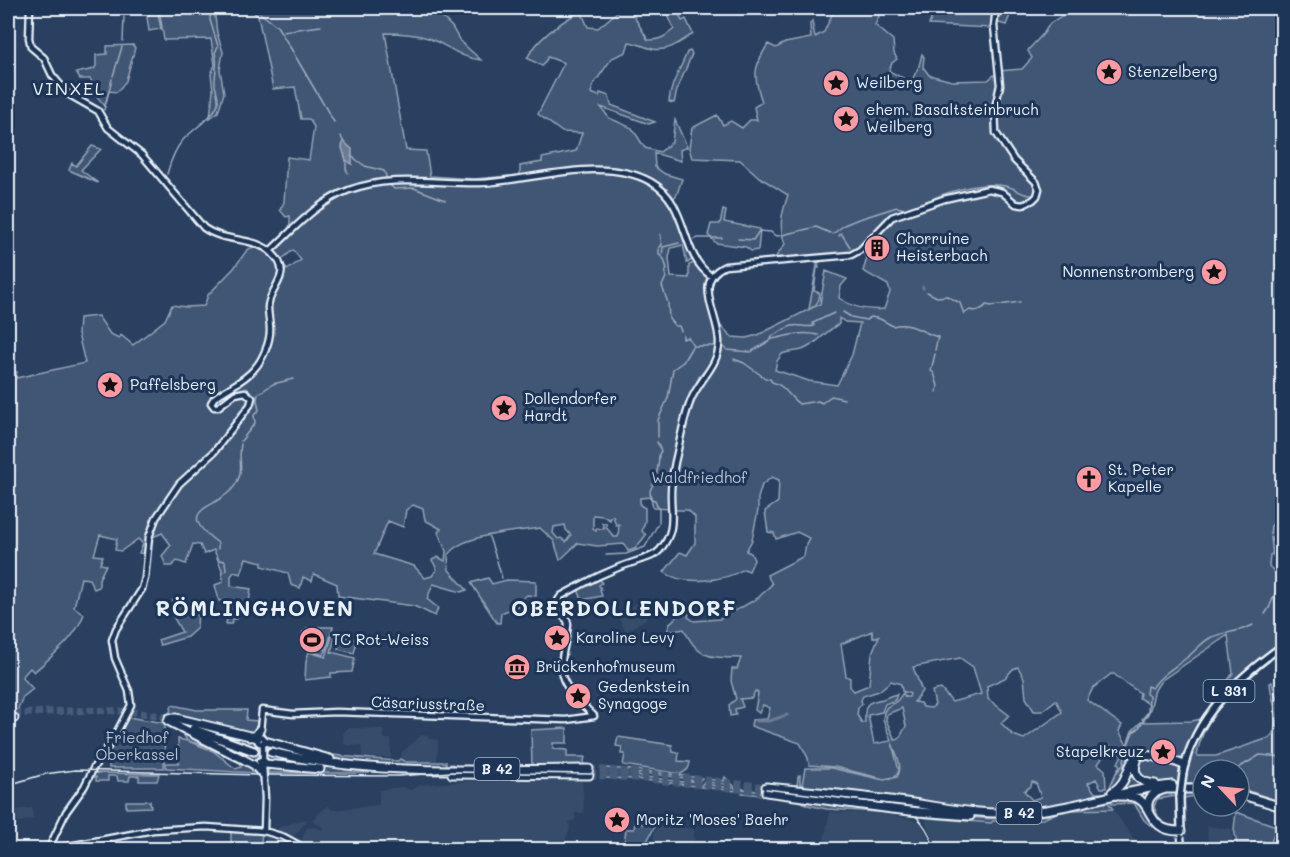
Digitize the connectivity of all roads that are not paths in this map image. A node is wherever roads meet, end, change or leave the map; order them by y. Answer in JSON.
{"nodes":[{"id":1,"x":30,"y":8,"type":"edge"},
{"id":2,"x":996,"y":8,"type":"edge"},
{"id":3,"x":270,"y":251,"type":"junction"},
{"id":4,"x":711,"y":276,"type":"junction"},
{"id":5,"x":1282,"y":646,"type":"edge"},
{"id":6,"x":263,"y":710,"type":"junction"},
{"id":7,"x":588,"y":710,"type":"junction"},
{"id":8,"x":587,"y":717,"type":"junction"},
{"id":9,"x":169,"y":719,"type":"junction"},
{"id":10,"x":260,"y":741,"type":"junction"},
{"id":11,"x":271,"y":752,"type":"dead end"},
{"id":12,"x":1149,"y":754,"type":"junction"},
{"id":13,"x":1187,"y":756,"type":"joint"},
{"id":14,"x":262,"y":765,"type":"junction"},
{"id":15,"x":1181,"y":765,"type":"junction"},
{"id":16,"x":348,"y":767,"type":"junction"},
{"id":17,"x":320,"y":769,"type":"dead end"},
{"id":18,"x":414,"y":772,"type":"dead end"},
{"id":19,"x":452,"y":774,"type":"dead end"},
{"id":20,"x":1169,"y":787,"type":"junction"},
{"id":21,"x":1191,"y":787,"type":"edge"},
{"id":22,"x":1251,"y":794,"type":"edge"},
{"id":23,"x":1251,"y":795,"type":"edge"},
{"id":24,"x":1119,"y":796,"type":"junction"},
{"id":25,"x":1101,"y":797,"type":"junction"},
{"id":26,"x":1282,"y":803,"type":"edge"},
{"id":27,"x":1282,"y":807,"type":"edge"},
{"id":28,"x":1148,"y":810,"type":"junction"},
{"id":29,"x":265,"y":823,"type":"junction"},
{"id":30,"x":257,"y":829,"type":"junction"},
{"id":31,"x":264,"y":831,"type":"junction"},
{"id":32,"x":1179,"y":831,"type":"junction"},
{"id":33,"x":275,"y":834,"type":"junction"},
{"id":34,"x":48,"y":849,"type":"edge"},
{"id":35,"x":308,"y":849,"type":"edge"},
{"id":36,"x":1182,"y":849,"type":"edge"}],
"edges":[{"from":1,"to":3,"type":"main road"},
{"from":2,"to":4,"type":"main road"},
{"from":3,"to":4,"type":"main road"},
{"from":3,"to":34,"type":"main road"},
{"from":4,"to":7,"type":"main road"},
{"from":5,"to":13,"type":"main road","number":"L 331"},
{"from":6,"to":8,"type":"main road","name":"Cäsariusstraße"},
{"from":6,"to":10,"type":"main road"},
{"from":6,"to":10,"type":"main road"},
{"from":7,"to":8,"type":"main road"},
{"from":7,"to":8,"type":"main road","name":"Cäsariusstraße"},
{"from":9,"to":10,"type":"highway","number":"B 42"},
{"from":9,"to":10,"type":"highway","number":"B 42"},
{"from":9,"to":14,"type":"highway"},
{"from":10,"to":14,"type":"main road"},
{"from":10,"to":16,"type":"highway","number":"B 42"},
{"from":11,"to":16,"type":"highway","number":"B 42"},
{"from":12,"to":15,"type":"highway"},
{"from":12,"to":20,"type":"highway","number":"B 42"},
{"from":12,"to":25,"type":"highway","number":"B 42"},
{"from":13,"to":15,"type":"highway"},
{"from":14,"to":17,"type":"highway"},
{"from":14,"to":29,"type":"main road"},
{"from":15,"to":32,"type":"main road","bridge":true},
{"from":16,"to":18,"type":"highway","number":"B 42"},
{"from":16,"to":19,"type":"highway","number":"B 42"},
{"from":20,"to":21,"type":"highway","number":"B 42"},
{"from":20,"to":24,"type":"highway","number":"B 42"},
{"from":20,"to":25,"type":"highway","number":"B 42"},
{"from":20,"to":28,"type":"highway"},
{"from":22,"to":26,"type":"highway"},
{"from":23,"to":27,"type":"highway"},
{"from":24,"to":25,"type":"highway","number":"B 42","bridge":true},
{"from":24,"to":28,"type":"highway"},
{"from":28,"to":32,"type":"highway"},
{"from":29,"to":30,"type":"main road"},
{"from":29,"to":31,"type":"main road"},
{"from":29,"to":33,"type":"main road"},
{"from":30,"to":31,"type":"main road"},
{"from":30,"to":34,"type":"main road"},
{"from":31,"to":33,"type":"main road"},
{"from":32,"to":36,"type":"main road","bridge":true},
{"from":33,"to":35,"type":"main road"}]}
